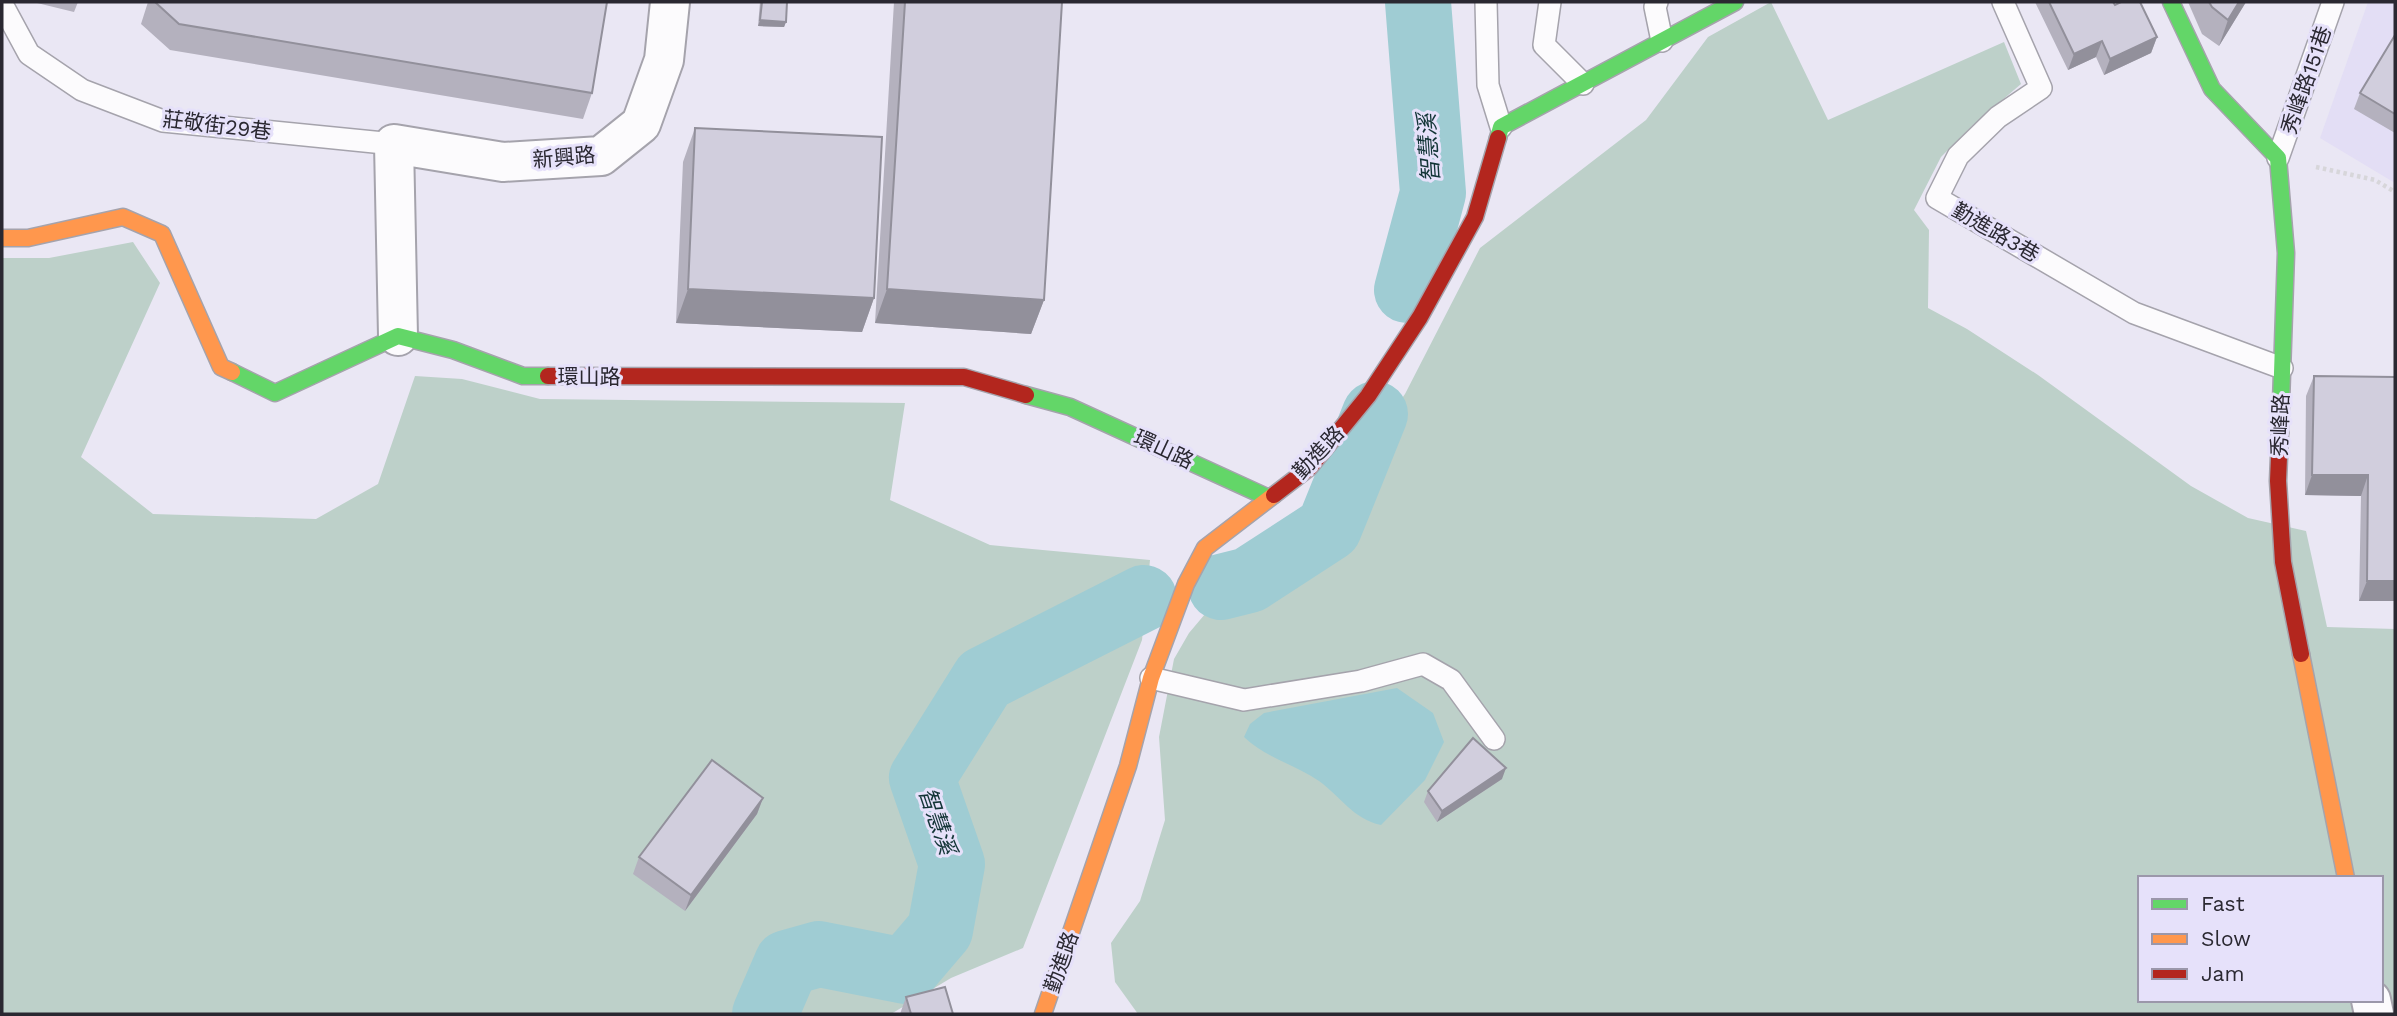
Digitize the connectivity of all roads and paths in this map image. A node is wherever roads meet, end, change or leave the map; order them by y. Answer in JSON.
{"nodes":[{"id":1,"x":670,"y":2,"type":"edge"},
{"id":2,"x":1486,"y":2,"type":"edge"},
{"id":3,"x":1550,"y":2,"type":"edge"},
{"id":4,"x":1657,"y":2,"type":"edge"},
{"id":5,"x":1735,"y":2,"type":"edge"},
{"id":6,"x":2003,"y":2,"type":"edge"},
{"id":7,"x":2171,"y":2,"type":"edge"},
{"id":8,"x":2333,"y":2,"type":"edge"},
{"id":9,"x":2,"y":4,"type":"edge"},
{"id":10,"x":1661,"y":41,"type":"junction"},
{"id":11,"x":1583,"y":85,"type":"junction"},
{"id":12,"x":1501,"y":127,"type":"junction"},
{"id":13,"x":394,"y":144,"type":"junction"},
{"id":14,"x":2278,"y":158,"type":"junction"},
{"id":15,"x":2395,"y":192,"type":"edge"},
{"id":16,"x":2,"y":238,"type":"edge"},
{"id":17,"x":398,"y":337,"type":"junction"},
{"id":18,"x":2281,"y":368,"type":"junction"},
{"id":19,"x":1269,"y":498,"type":"junction"},
{"id":20,"x":1151,"y":678,"type":"junction"},
{"id":21,"x":1494,"y":739,"type":"dead end"},
{"id":22,"x":2346,"y":876,"type":"edge"},
{"id":23,"x":1043,"y":1014,"type":"edge"}],
"edges":[{"from":1,"to":13,"type":"street","name":"新興路"},
{"from":2,"to":12,"type":"lane"},
{"from":3,"to":11,"type":"lane"},
{"from":4,"to":10,"type":"lane"},
{"from":5,"to":10,"type":"street"},
{"from":6,"to":18,"type":"lane","name":"勤進路3巷"},
{"from":7,"to":14,"type":"street"},
{"from":8,"to":14,"type":"lane","name":"秀峰路151巷"},
{"from":9,"to":13,"type":"lane","name":"莊敬街29巷"},
{"from":10,"to":11,"type":"street"},
{"from":11,"to":12,"type":"street"},
{"from":12,"to":19,"type":"street","name":"勤進路"},
{"from":13,"to":17,"type":"street"},
{"from":14,"to":15,"type":"path"},
{"from":14,"to":18,"type":"street","name":"秀峰路"},
{"from":16,"to":17,"type":"street"},
{"from":17,"to":19,"type":"street","name":"環山路"},
{"from":18,"to":22,"type":"street","name":"秀峰路"},
{"from":19,"to":20,"type":"street","name":"勤進路"},
{"from":20,"to":21,"type":"lane"},
{"from":20,"to":23,"type":"street","name":"勤進路"}]}
